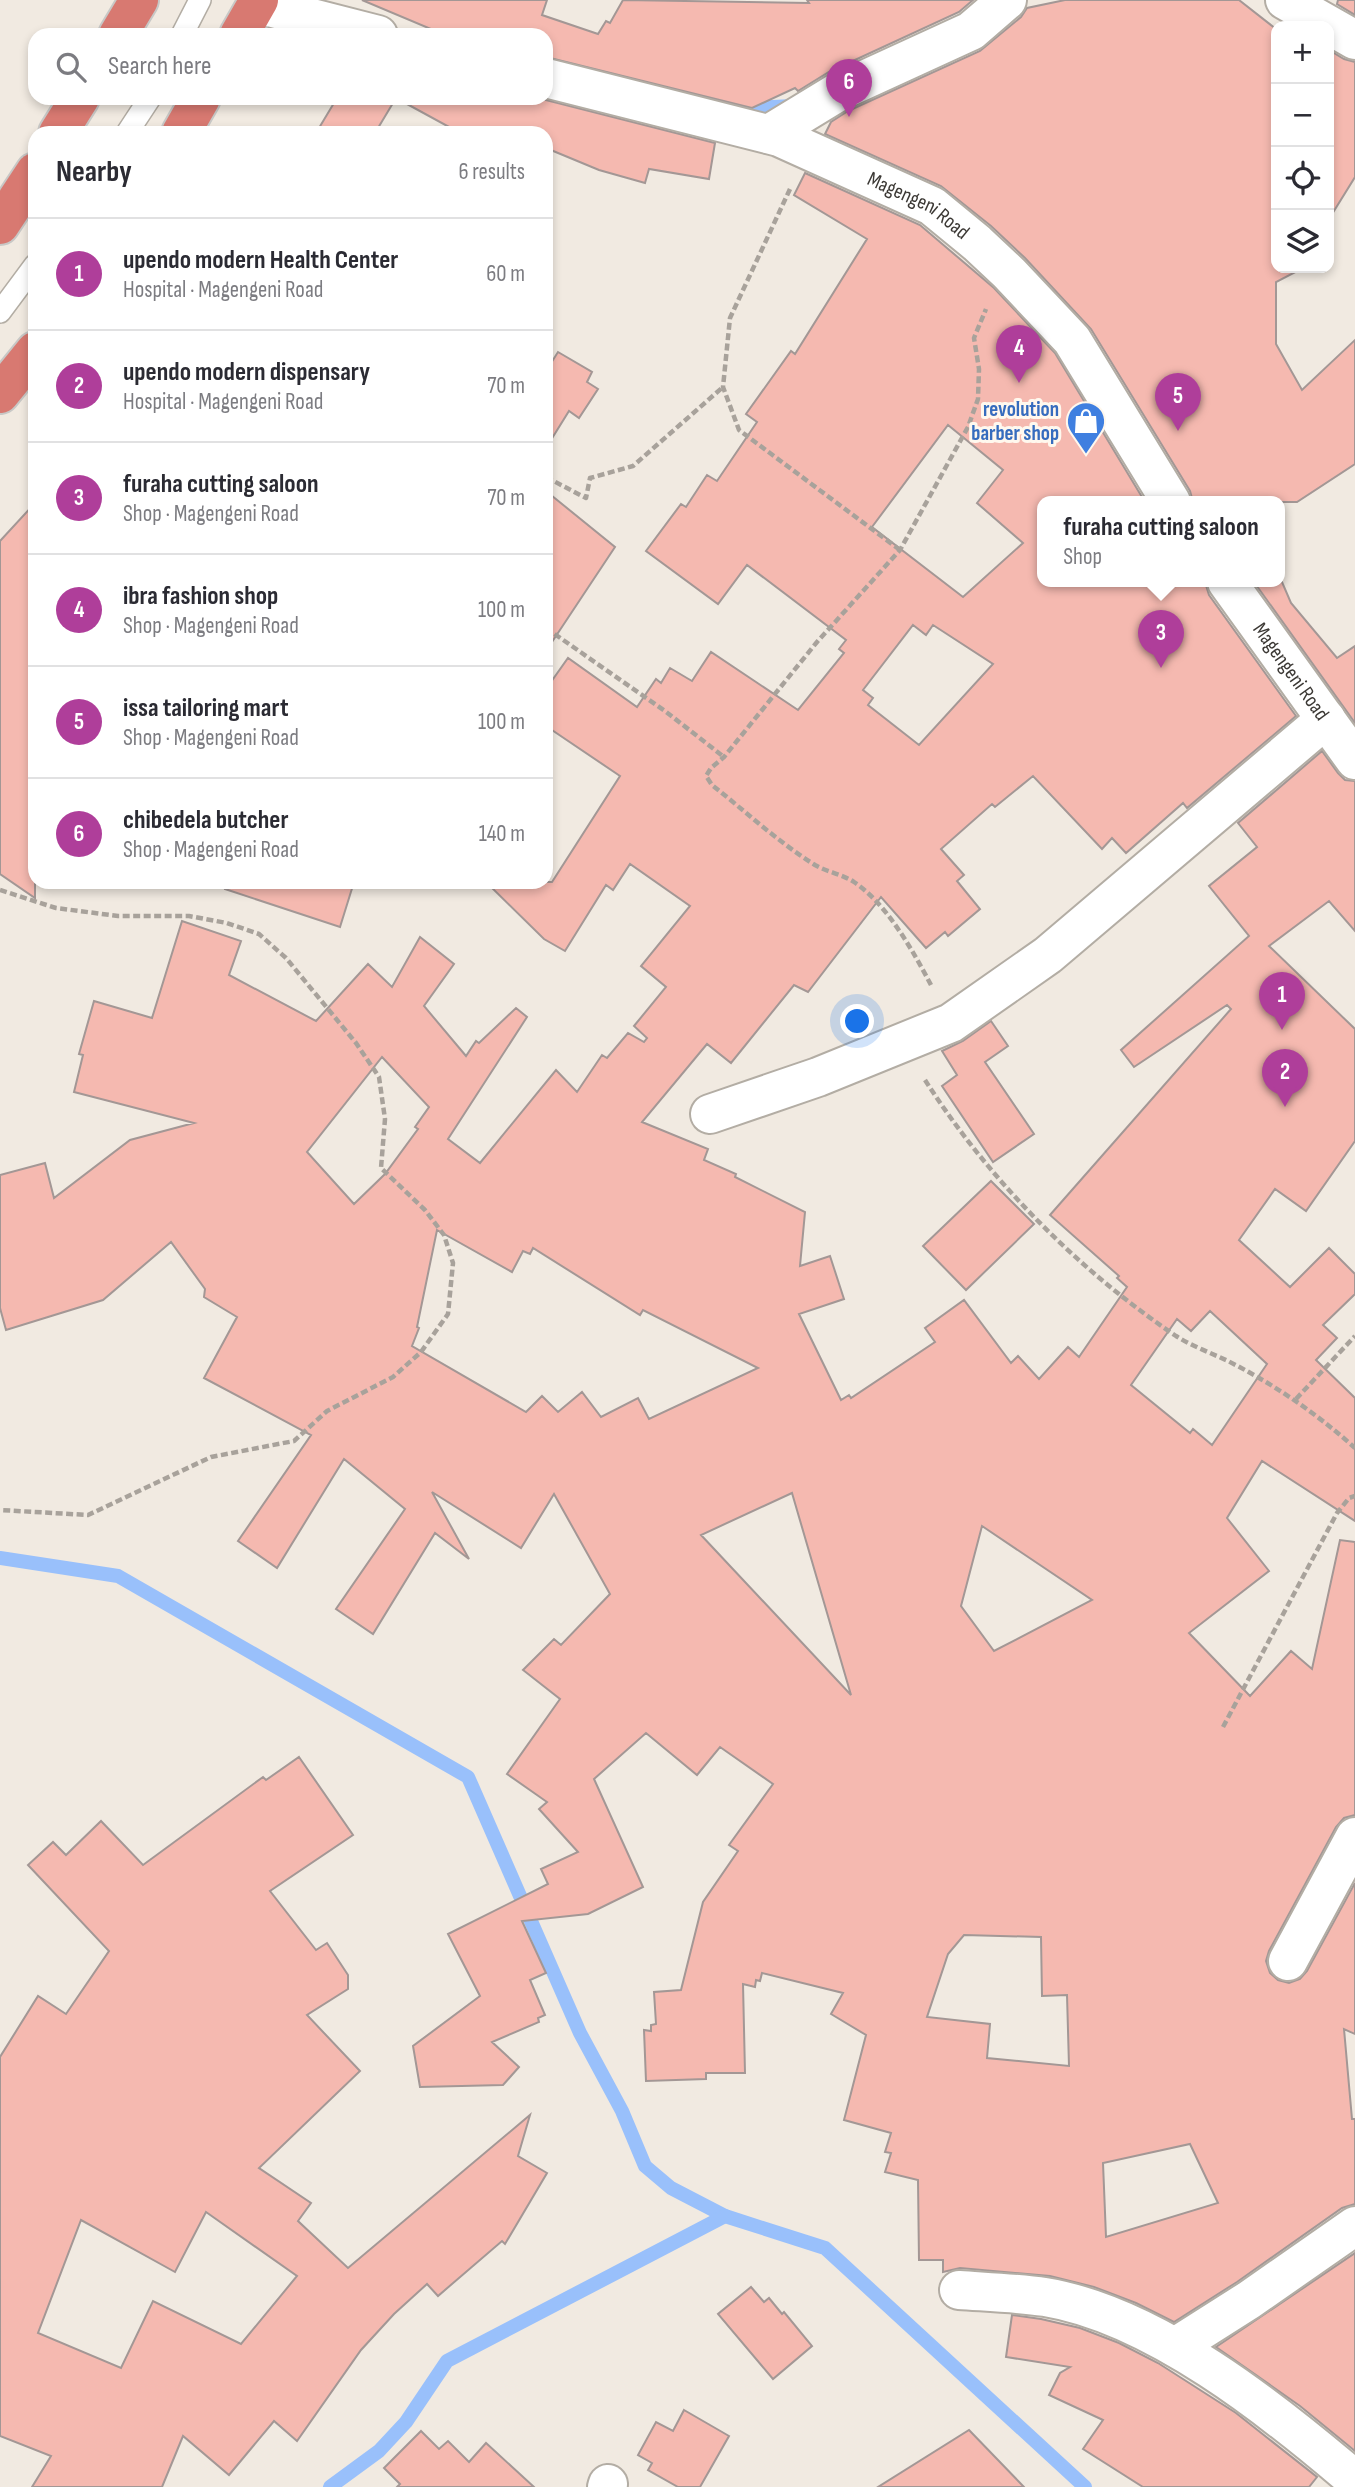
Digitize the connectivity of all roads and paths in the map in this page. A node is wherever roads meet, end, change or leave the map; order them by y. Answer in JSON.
{"nodes":[{"id":1,"x":139,"y":0,"type":"edge"},
{"id":2,"x":200,"y":0,"type":"edge"},
{"id":3,"x":1007,"y":0,"type":"edge"},
{"id":4,"x":1285,"y":0,"type":"edge"},
{"id":5,"x":252,"y":13,"type":"edge"},
{"id":6,"x":122,"y":28,"type":"edge"},
{"id":7,"x":186,"y":28,"type":"edge"},
{"id":8,"x":338,"y":28,"type":"edge"},
{"id":9,"x":1355,"y":40,"type":"edge"},
{"id":10,"x":553,"y":80,"type":"edge"},
{"id":11,"x":76,"y":105,"type":"edge"},
{"id":12,"x":145,"y":105,"type":"edge"},
{"id":13,"x":197,"y":105,"type":"edge"},
{"id":14,"x":62,"y":126,"type":"edge"},
{"id":15,"x":132,"y":126,"type":"edge"},
{"id":16,"x":185,"y":126,"type":"edge"},
{"id":17,"x":769,"y":134,"type":"junction"},
{"id":18,"x":808,"y":150,"type":"junction"},
{"id":19,"x":28,"y":183,"type":"edge"},
{"id":20,"x":0,"y":225,"type":"edge"},
{"id":21,"x":1009,"y":273,"type":"junction"},
{"id":22,"x":28,"y":274,"type":"edge"},
{"id":23,"x":0,"y":312,"type":"edge"},
{"id":24,"x":28,"y":360,"type":"edge"},
{"id":25,"x":723,"y":387,"type":"junction"},
{"id":26,"x":0,"y":394,"type":"edge"},
{"id":27,"x":553,"y":481,"type":"edge"},
{"id":28,"x":1167,"y":496,"type":"edge"},
{"id":29,"x":900,"y":550,"type":"junction"},
{"id":30,"x":1231,"y":587,"type":"edge"},
{"id":31,"x":553,"y":633,"type":"edge"},
{"id":32,"x":1326,"y":719,"type":"junction"},
{"id":33,"x":724,"y":757,"type":"junction"},
{"id":34,"x":1355,"y":760,"type":"edge"},
{"id":35,"x":0,"y":890,"type":"edge"},
{"id":36,"x":951,"y":1023,"type":"junction"},
{"id":37,"x":901,"y":1043,"type":"junction"},
{"id":38,"x":710,"y":1114,"type":"dead end"},
{"id":39,"x":1355,"y":1336,"type":"edge"},
{"id":40,"x":1296,"y":1399,"type":"junction"},
{"id":41,"x":1355,"y":1448,"type":"edge"},
{"id":42,"x":1355,"y":1496,"type":"edge"},
{"id":43,"x":0,"y":1510,"type":"edge"},
{"id":44,"x":1223,"y":1727,"type":"dead end"},
{"id":45,"x":1355,"y":1837,"type":"edge"},
{"id":46,"x":1288,"y":1961,"type":"dead end"},
{"id":47,"x":1355,"y":2226,"type":"edge"},
{"id":48,"x":959,"y":2290,"type":"dead end"},
{"id":49,"x":1175,"y":2347,"type":"junction"},
{"id":50,"x":1355,"y":2480,"type":"edge"}],
"edges":[{"from":1,"to":6,"type":"highway"},
{"from":2,"to":7,"type":"lane"},
{"from":3,"to":17,"type":"street"},
{"from":4,"to":9,"type":"street"},
{"from":5,"to":8,"type":"street"},
{"from":10,"to":17,"type":"street","name":"Magengeni Road"},
{"from":11,"to":14,"type":"highway"},
{"from":12,"to":15,"type":"lane"},
{"from":13,"to":16,"type":"highway"},
{"from":17,"to":18,"type":"street","name":"Magengeni Road"},
{"from":18,"to":21,"type":"street","name":"Magengeni Road"},
{"from":18,"to":25,"type":"path"},
{"from":19,"to":20,"type":"highway"},
{"from":21,"to":28,"type":"street","name":"Magengeni Road"},
{"from":21,"to":29,"type":"path"},
{"from":22,"to":23,"type":"lane"},
{"from":24,"to":26,"type":"highway"},
{"from":25,"to":27,"type":"path"},
{"from":25,"to":29,"type":"path"},
{"from":29,"to":33,"type":"path"},
{"from":30,"to":32,"type":"street","name":"Magengeni Road"},
{"from":31,"to":33,"type":"path"},
{"from":32,"to":34,"type":"street","name":"Magengeni Road"},
{"from":32,"to":36,"type":"street"},
{"from":33,"to":36,"type":"path"},
{"from":35,"to":43,"type":"path"},
{"from":36,"to":37,"type":"street"},
{"from":37,"to":38,"type":"street"},
{"from":37,"to":40,"type":"path"},
{"from":39,"to":40,"type":"path"},
{"from":40,"to":41,"type":"path"},
{"from":42,"to":44,"type":"path"},
{"from":45,"to":46,"type":"street"},
{"from":47,"to":49,"type":"street"},
{"from":48,"to":49,"type":"street"},
{"from":49,"to":50,"type":"street"}]}
